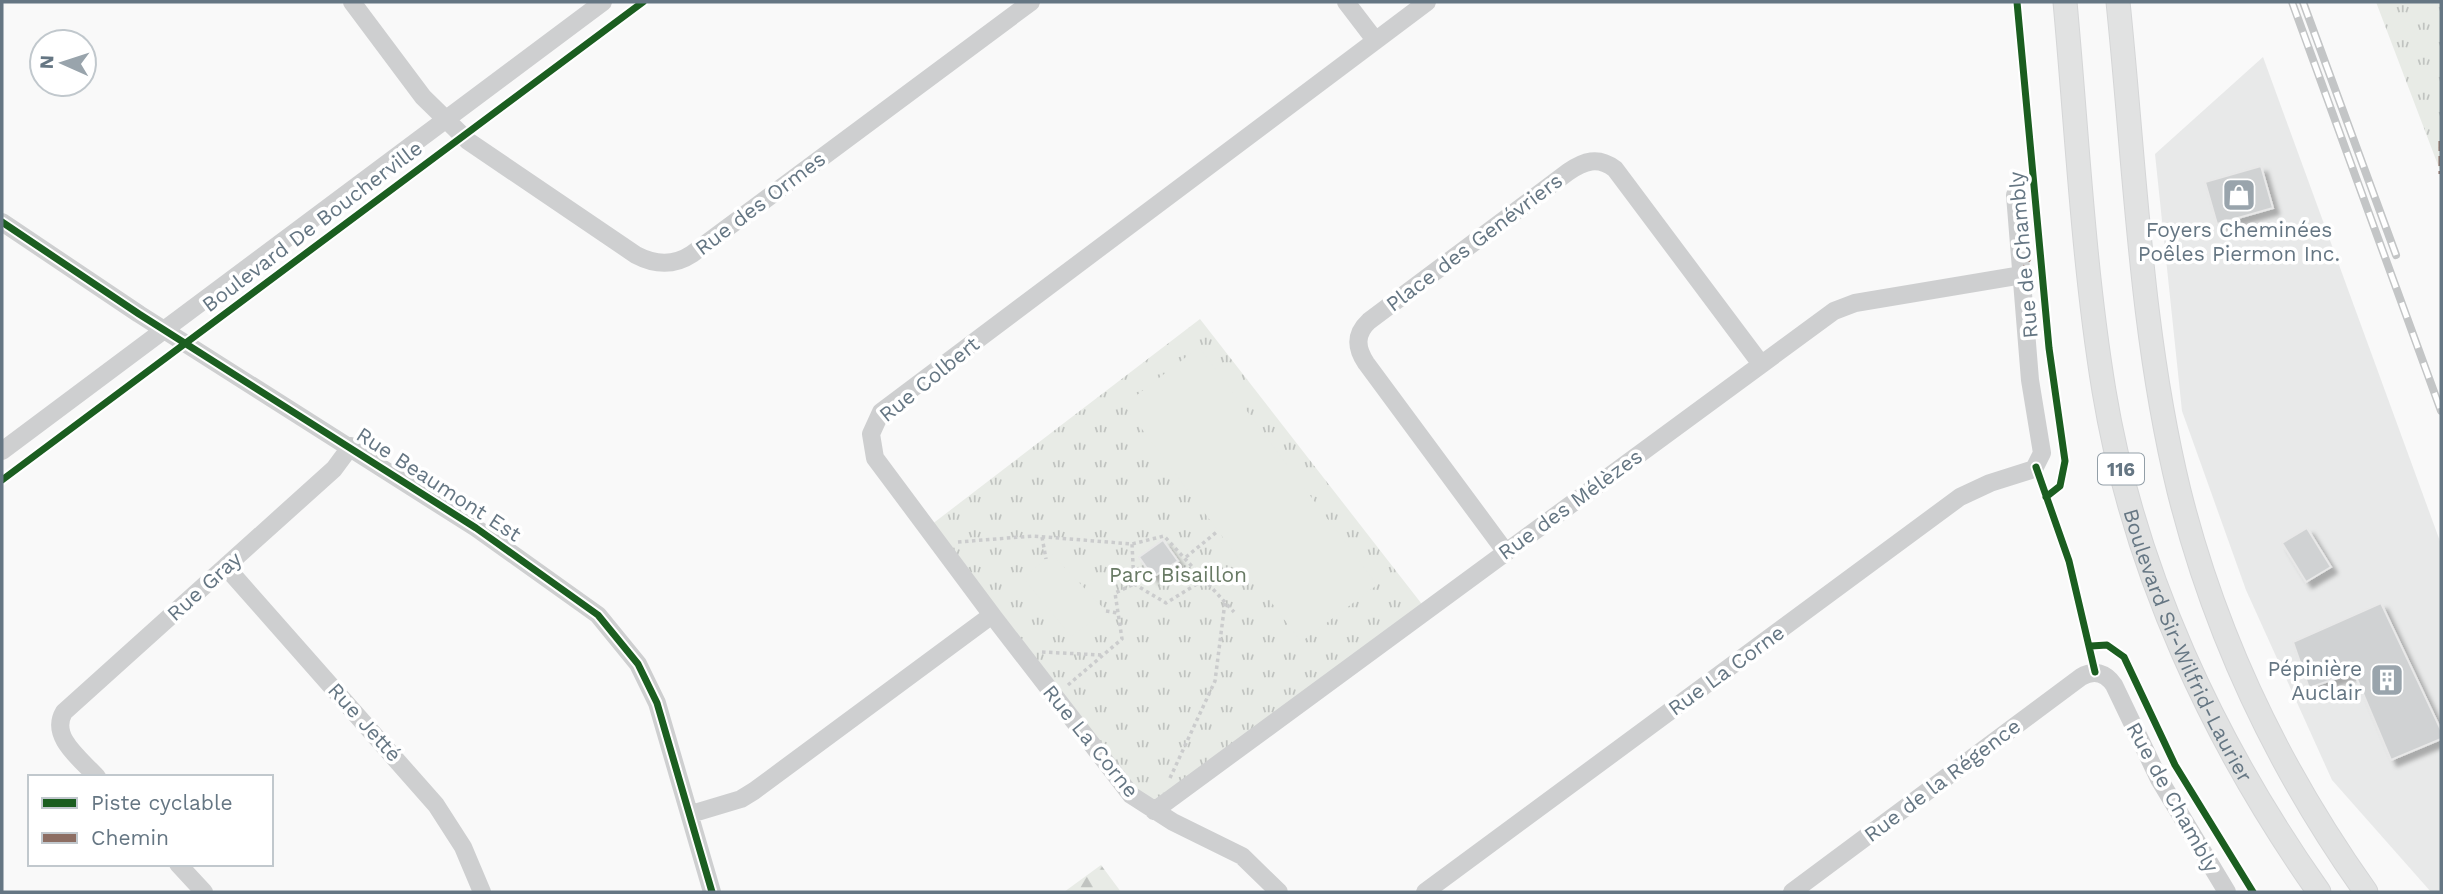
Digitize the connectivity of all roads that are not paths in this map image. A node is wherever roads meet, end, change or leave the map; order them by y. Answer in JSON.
{"nodes":[{"id":1,"x":352,"y":2,"type":"edge"},
{"id":2,"x":603,"y":2,"type":"edge"},
{"id":3,"x":1031,"y":2,"type":"edge"},
{"id":4,"x":1346,"y":2,"type":"edge"},
{"id":5,"x":1427,"y":2,"type":"edge"},
{"id":6,"x":2065,"y":2,"type":"edge"},
{"id":7,"x":2118,"y":2,"type":"edge"},
{"id":8,"x":1375,"y":40,"type":"junction"},
{"id":9,"x":445,"y":119,"type":"junction"},
{"id":10,"x":2015,"y":195,"type":"dead end"},
{"id":11,"x":2,"y":222,"type":"edge"},
{"id":12,"x":2022,"y":275,"type":"junction"},
{"id":13,"x":164,"y":330,"type":"junction"},
{"id":14,"x":1761,"y":364,"type":"junction"},
{"id":15,"x":351,"y":446,"type":"junction"},
{"id":16,"x":2,"y":452,"type":"edge"},
{"id":17,"x":2036,"y":467,"type":"joint"},
{"id":18,"x":1505,"y":551,"type":"junction"},
{"id":19,"x":226,"y":567,"type":"junction"},
{"id":20,"x":992,"y":615,"type":"junction"},
{"id":21,"x":2095,"y":672,"type":"joint"},
{"id":22,"x":95,"y":775,"type":"edge"},
{"id":23,"x":1154,"y":811,"type":"junction"},
{"id":24,"x":691,"y":814,"type":"junction"},
{"id":25,"x":180,"y":866,"type":"edge"},
{"id":26,"x":204,"y":892,"type":"edge"},
{"id":27,"x":482,"y":892,"type":"edge"},
{"id":28,"x":712,"y":892,"type":"edge"},
{"id":29,"x":1279,"y":892,"type":"edge"},
{"id":30,"x":1425,"y":892,"type":"edge"},
{"id":31,"x":1792,"y":892,"type":"edge"},
{"id":32,"x":2227,"y":892,"type":"edge"},
{"id":33,"x":2319,"y":892,"type":"edge"},
{"id":34,"x":2366,"y":892,"type":"edge"}],
"edges":[{"from":1,"to":9,"type":"street","name":"Rue des Ormes"},
{"from":2,"to":9,"type":"street","name":"Boulevard De Boucherville"},
{"from":3,"to":9,"type":"street","name":"Rue des Ormes"},
{"from":4,"to":8,"type":"street"},
{"from":5,"to":8,"type":"street","name":"Rue Colbert"},
{"from":6,"to":33,"type":"main road","name":"Boulevard Sir-Wilfrid-Laurier","number":"116"},
{"from":7,"to":34,"type":"main road","name":"Boulevard Sir-Wilfrid-Laurier","number":"116"},
{"from":8,"to":20,"type":"street","name":"Rue Colbert"},
{"from":9,"to":13,"type":"street","name":"Boulevard De Boucherville"},
{"from":10,"to":12,"type":"street","name":"Rue de Chambly"},
{"from":11,"to":13,"type":"street","name":"Rue Beaumont Est"},
{"from":12,"to":14,"type":"street","name":"Rue des Mélèzes"},
{"from":12,"to":17,"type":"street","name":"Rue de Chambly"},
{"from":13,"to":15,"type":"street","name":"Rue Beaumont Est"},
{"from":13,"to":16,"type":"street","name":"Boulevard De Boucherville"},
{"from":14,"to":18,"type":"street","name":"Rue des Mélèzes"},
{"from":14,"to":18,"type":"street","name":"Place des Genévriers"},
{"from":15,"to":19,"type":"street","name":"Rue Gray"},
{"from":15,"to":24,"type":"street","name":"Rue Beaumont Est"},
{"from":17,"to":30,"type":"street","name":"Rue La Corne"},
{"from":18,"to":23,"type":"street","name":"Rue des Mélèzes"},
{"from":19,"to":22,"type":"street","name":"Rue Gray"},
{"from":19,"to":27,"type":"street","name":"Rue Jetté"},
{"from":20,"to":23,"type":"street","name":"Rue La Corne"},
{"from":20,"to":24,"type":"street"},
{"from":21,"to":31,"type":"street","name":"Rue de la Régence"},
{"from":21,"to":32,"type":"street","name":"Rue de Chambly"},
{"from":23,"to":29,"type":"street","name":"Rue La Corne"},
{"from":24,"to":28,"type":"street","name":"Rue Beaumont Est"},
{"from":25,"to":26,"type":"street"}]}
